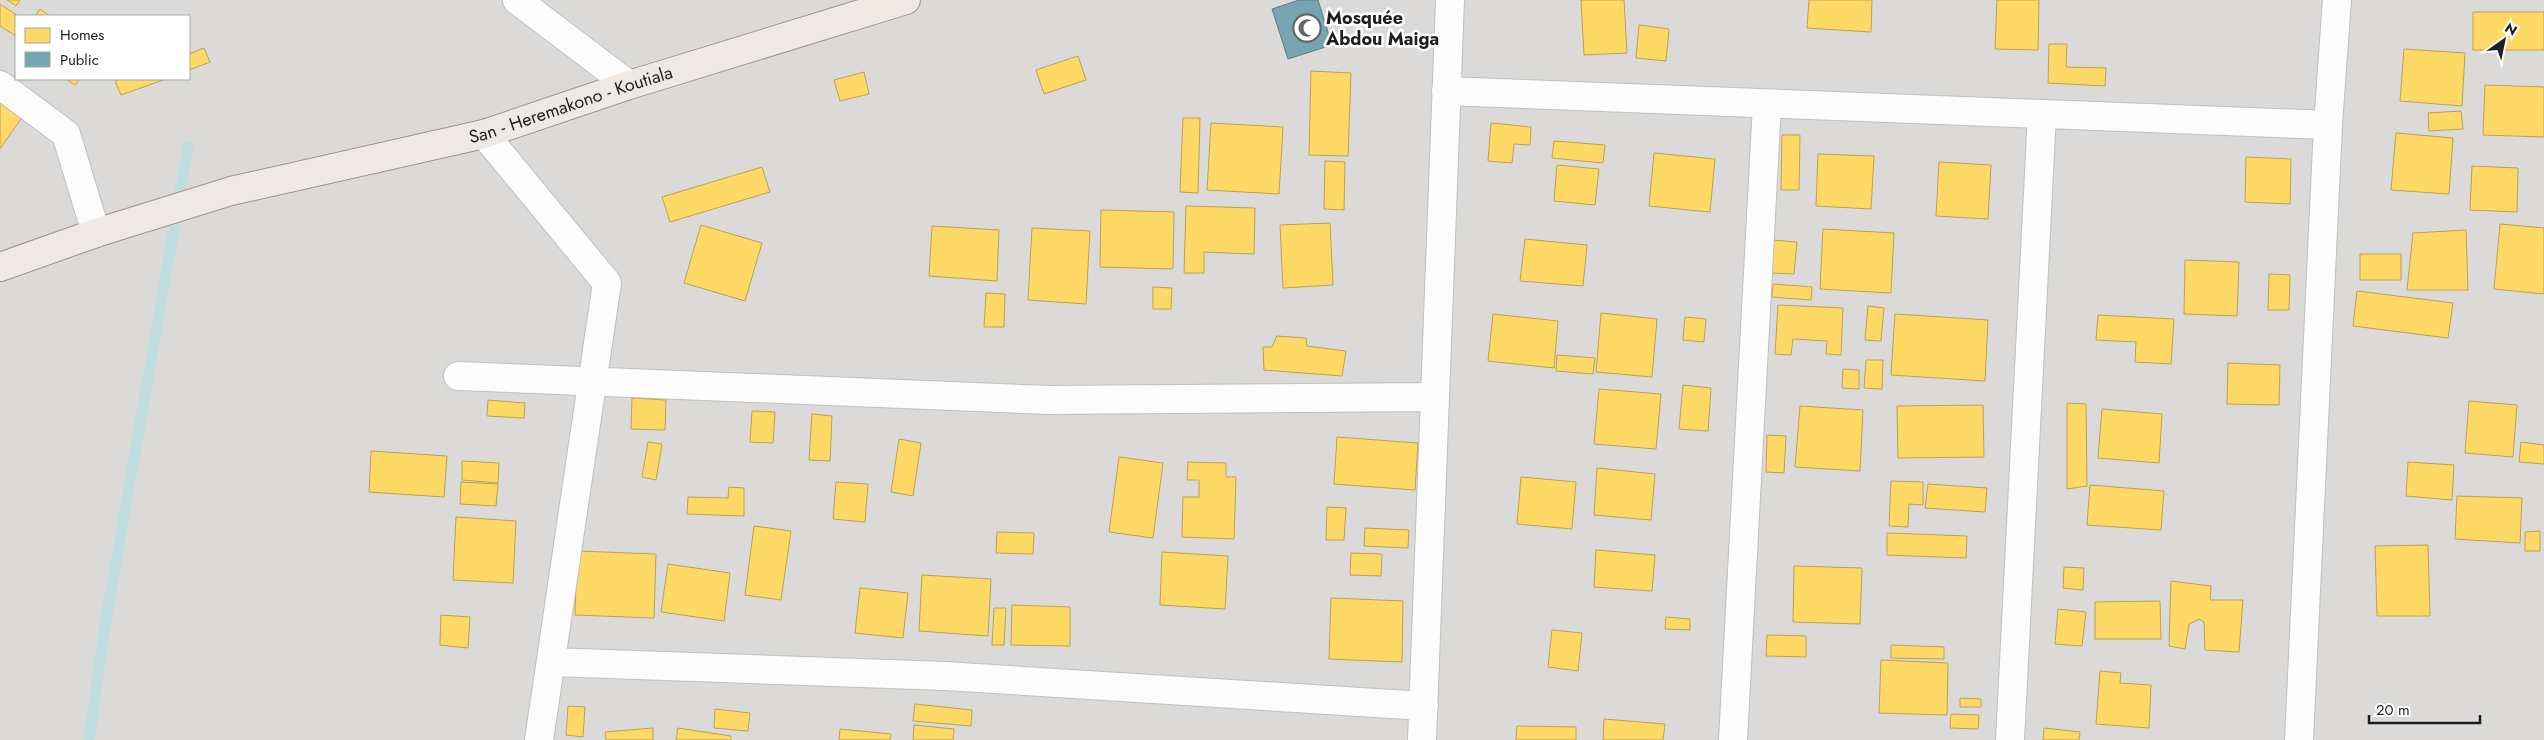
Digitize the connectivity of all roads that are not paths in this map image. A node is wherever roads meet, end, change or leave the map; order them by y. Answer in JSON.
{"nodes":[{"id":1,"x":517,"y":0,"type":"edge"},
{"id":2,"x":906,"y":0,"type":"edge"},
{"id":3,"x":1450,"y":0,"type":"edge"},
{"id":4,"x":2337,"y":0,"type":"edge"},
{"id":5,"x":0,"y":85,"type":"edge"},
{"id":6,"x":629,"y":85,"type":"junction"},
{"id":7,"x":1446,"y":91,"type":"junction"},
{"id":8,"x":1767,"y":104,"type":"junction"},
{"id":9,"x":2042,"y":114,"type":"junction"},
{"id":10,"x":2328,"y":125,"type":"junction"},
{"id":11,"x":484,"y":134,"type":"junction"},
{"id":12,"x":96,"y":233,"type":"junction"},
{"id":13,"x":0,"y":267,"type":"edge"},
{"id":14,"x":458,"y":376,"type":"dead end"},
{"id":15,"x":592,"y":382,"type":"junction"},
{"id":16,"x":1435,"y":397,"type":"junction"},
{"id":17,"x":551,"y":662,"type":"junction"},
{"id":18,"x":1424,"y":706,"type":"junction"},
{"id":19,"x":539,"y":740,"type":"edge"},
{"id":20,"x":1422,"y":740,"type":"edge"},
{"id":21,"x":1733,"y":740,"type":"edge"},
{"id":22,"x":2010,"y":740,"type":"edge"},
{"id":23,"x":2299,"y":740,"type":"edge"}],
"edges":[{"from":1,"to":6,"type":"street"},
{"from":2,"to":6,"type":"main road","name":"San - Heremakono - Koutiala"},
{"from":3,"to":7,"type":"street"},
{"from":4,"to":10,"type":"street"},
{"from":5,"to":12,"type":"street"},
{"from":6,"to":11,"type":"main road","name":"San - Heremakono - Koutiala"},
{"from":7,"to":8,"type":"street"},
{"from":7,"to":16,"type":"street"},
{"from":8,"to":9,"type":"street"},
{"from":8,"to":21,"type":"street"},
{"from":9,"to":10,"type":"street"},
{"from":9,"to":22,"type":"street"},
{"from":10,"to":23,"type":"street"},
{"from":11,"to":12,"type":"main road","name":"San - Heremakono - Koutiala"},
{"from":11,"to":15,"type":"street"},
{"from":12,"to":13,"type":"main road"},
{"from":14,"to":15,"type":"street"},
{"from":15,"to":16,"type":"street"},
{"from":15,"to":17,"type":"street"},
{"from":16,"to":18,"type":"street"},
{"from":17,"to":18,"type":"street"},
{"from":17,"to":19,"type":"street"},
{"from":18,"to":20,"type":"street"}]}
